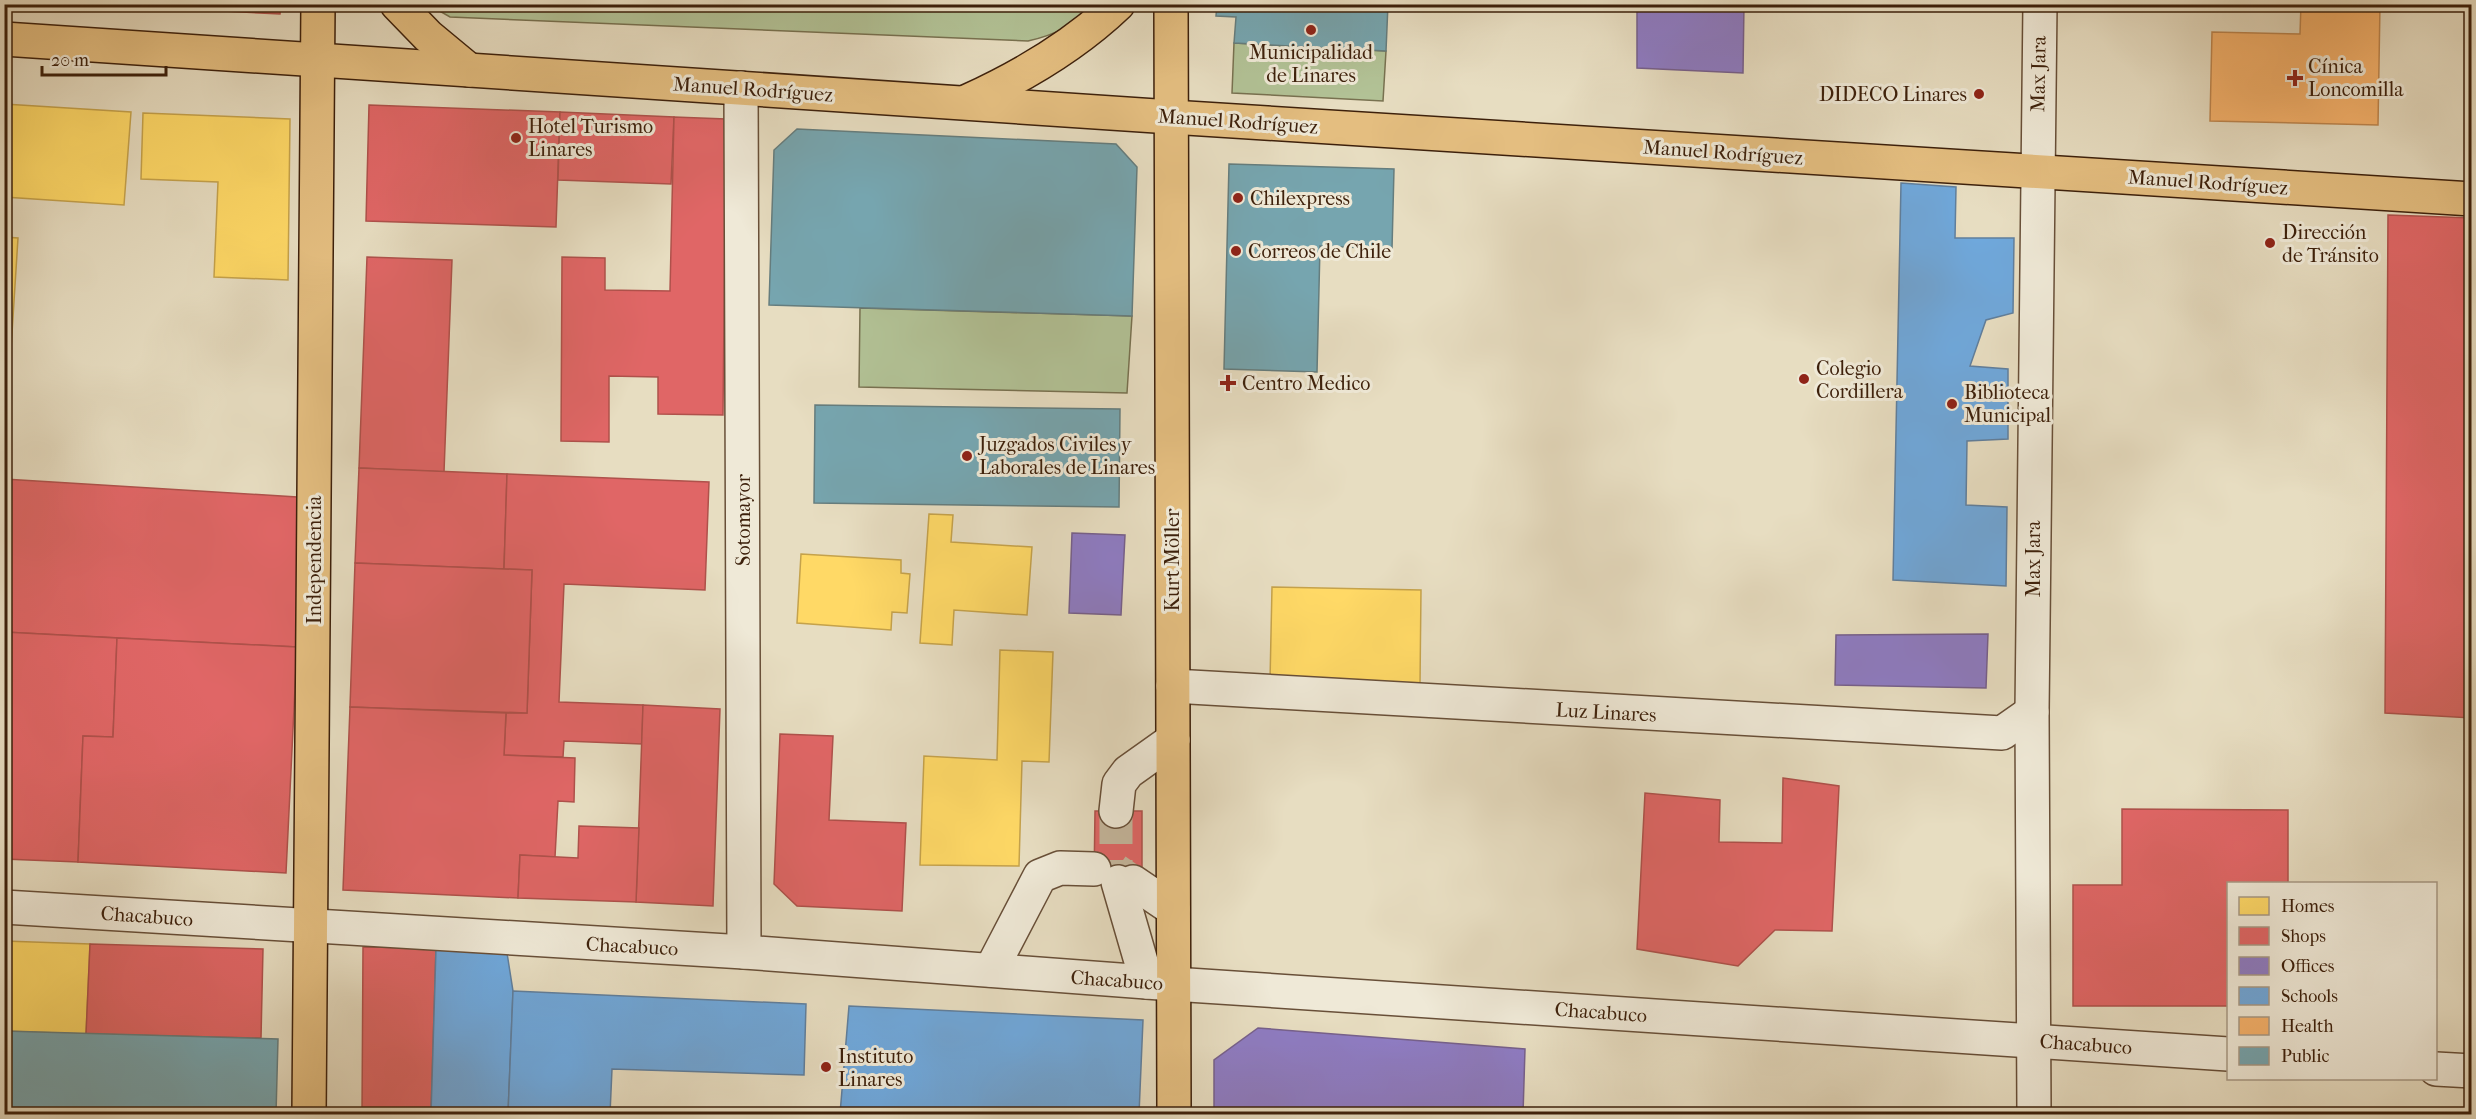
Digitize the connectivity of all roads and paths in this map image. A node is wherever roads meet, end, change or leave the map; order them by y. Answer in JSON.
{"nodes":[{"id":1,"x":318,"y":4,"type":"edge"},
{"id":2,"x":396,"y":4,"type":"edge"},
{"id":3,"x":1118,"y":4,"type":"edge"},
{"id":4,"x":1171,"y":4,"type":"edge"},
{"id":5,"x":2040,"y":4,"type":"edge"},
{"id":6,"x":4,"y":39,"type":"edge"},
{"id":7,"x":318,"y":60,"type":"junction"},
{"id":8,"x":470,"y":70,"type":"junction"},
{"id":9,"x":741,"y":88,"type":"junction"},
{"id":10,"x":964,"y":103,"type":"junction"},
{"id":11,"x":1172,"y":117,"type":"junction"},
{"id":12,"x":2037,"y":171,"type":"junction"},
{"id":13,"x":2472,"y":199,"type":"edge"},
{"id":14,"x":1173,"y":686,"type":"junction"},
{"id":15,"x":2032,"y":712,"type":"junction"},
{"id":16,"x":1173,"y":740,"type":"junction"},
{"id":17,"x":1116,"y":811,"type":"tunnel mouth"},
{"id":18,"x":1115,"y":877,"type":"junction"},
{"id":19,"x":4,"y":907,"type":"edge"},
{"id":20,"x":1173,"y":909,"type":"junction"},
{"id":21,"x":311,"y":926,"type":"junction"},
{"id":22,"x":744,"y":952,"type":"junction"},
{"id":23,"x":991,"y":970,"type":"junction"},
{"id":24,"x":1160,"y":983,"type":"junction"},
{"id":25,"x":2033,"y":1040,"type":"junction"},
{"id":26,"x":2227,"y":1054,"type":"edge"},
{"id":27,"x":2437,"y":1069,"type":"edge"},
{"id":28,"x":2472,"y":1071,"type":"edge"},
{"id":29,"x":309,"y":1114,"type":"edge"},
{"id":30,"x":1174,"y":1114,"type":"edge"},
{"id":31,"x":2034,"y":1114,"type":"edge"}],
"edges":[{"from":1,"to":7,"type":"main road","name":"Independencia"},
{"from":2,"to":8,"type":"main road"},
{"from":3,"to":10,"type":"main road"},
{"from":4,"to":11,"type":"main road","name":"Kurt Möller"},
{"from":5,"to":12,"type":"street","name":"Max Jara"},
{"from":6,"to":7,"type":"main road","name":"Manuel Rodríguez"},
{"from":7,"to":8,"type":"main road","name":"Manuel Rodríguez"},
{"from":7,"to":21,"type":"main road","name":"Independencia"},
{"from":8,"to":9,"type":"main road","name":"Manuel Rodríguez"},
{"from":9,"to":10,"type":"main road","name":"Manuel Rodríguez"},
{"from":9,"to":22,"type":"street","name":"Sotomayor"},
{"from":10,"to":11,"type":"main road","name":"Manuel Rodríguez"},
{"from":11,"to":12,"type":"main road","name":"Manuel Rodríguez"},
{"from":11,"to":14,"type":"main road","name":"Kurt Möller"},
{"from":12,"to":13,"type":"main road","name":"Manuel Rodríguez"},
{"from":12,"to":15,"type":"street","name":"Max Jara"},
{"from":14,"to":15,"type":"street","name":"Luz Linares"},
{"from":14,"to":16,"type":"main road","name":"Kurt Möller"},
{"from":15,"to":25,"type":"street","name":"Max Jara"},
{"from":16,"to":17,"type":"street"},
{"from":16,"to":20,"type":"main road","name":"Kurt Möller"},
{"from":18,"to":20,"type":"street"},
{"from":18,"to":23,"type":"street"},
{"from":18,"to":24,"type":"street"},
{"from":19,"to":21,"type":"street","name":"Chacabuco"},
{"from":20,"to":24,"type":"main road","name":"Kurt Möller"},
{"from":21,"to":22,"type":"street","name":"Chacabuco"},
{"from":21,"to":29,"type":"main road","name":"Independencia"},
{"from":22,"to":23,"type":"street","name":"Chacabuco"},
{"from":23,"to":24,"type":"street","name":"Chacabuco"},
{"from":24,"to":25,"type":"street","name":"Chacabuco"},
{"from":24,"to":30,"type":"main road","name":"Kurt Möller"},
{"from":25,"to":26,"type":"street","name":"Chacabuco"},
{"from":25,"to":31,"type":"street","name":"Max Jara"},
{"from":27,"to":28,"type":"street"}]}
